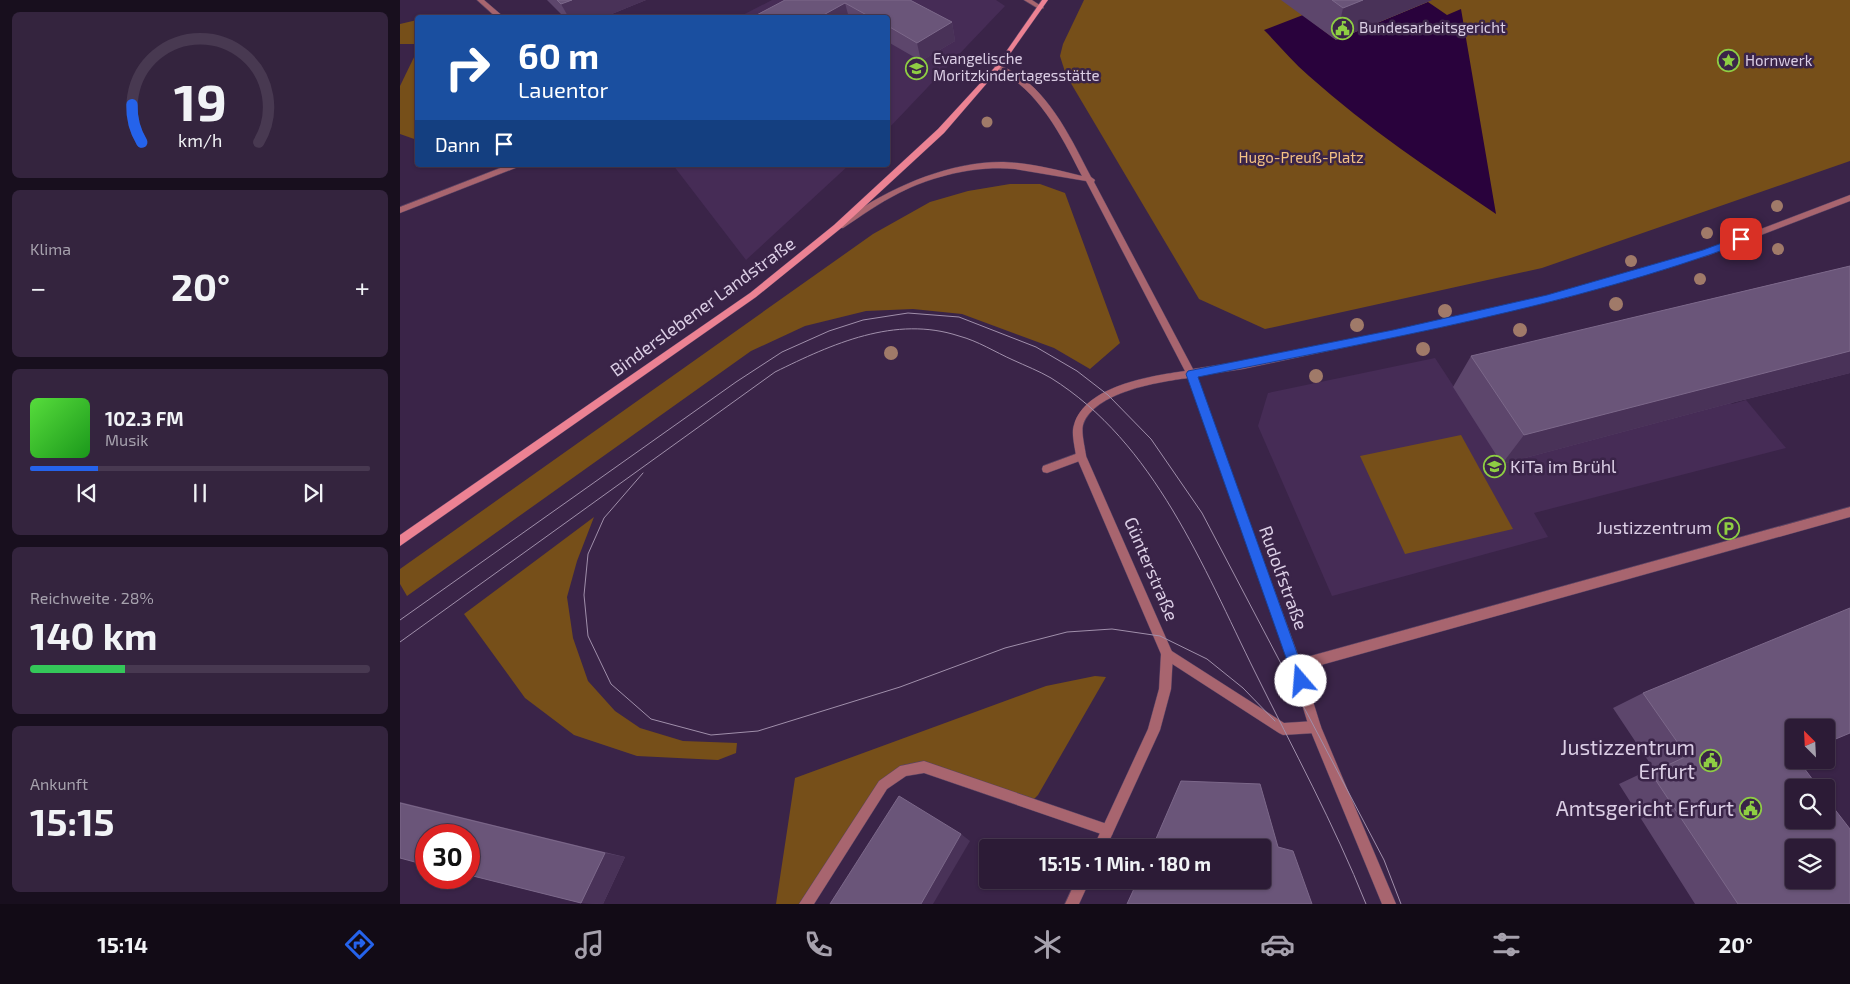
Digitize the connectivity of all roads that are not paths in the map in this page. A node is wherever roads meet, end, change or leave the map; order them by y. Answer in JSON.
{"nodes":[{"id":1,"x":480,"y":0,"type":"edge"},
{"id":2,"x":1027,"y":0,"type":"edge"},
{"id":3,"x":1045,"y":0,"type":"edge"},
{"id":4,"x":1041,"y":8,"type":"junction"},
{"id":5,"x":498,"y":15,"type":"edge"},
{"id":6,"x":998,"y":67,"type":"junction"},
{"id":7,"x":510,"y":167,"type":"edge"},
{"id":8,"x":1091,"y":180,"type":"junction"},
{"id":9,"x":1850,"y":198,"type":"edge"},
{"id":10,"x":400,"y":210,"type":"edge"},
{"id":11,"x":837,"y":228,"type":"junction"},
{"id":12,"x":1191,"y":374,"type":"junction"},
{"id":13,"x":1081,"y":456,"type":"junction"},
{"id":14,"x":1047,"y":469,"type":"dead end"},
{"id":15,"x":1850,"y":512,"type":"edge"},
{"id":16,"x":400,"y":541,"type":"edge"},
{"id":17,"x":1167,"y":654,"type":"junction"},
{"id":18,"x":1296,"y":666,"type":"junction"},
{"id":19,"x":1315,"y":726,"type":"junction"},
{"id":20,"x":1107,"y":830,"type":"junction"},
{"id":21,"x":1103,"y":839,"type":"edge"},
{"id":22,"x":1079,"y":889,"type":"edge"},
{"id":23,"x":806,"y":904,"type":"edge"},
{"id":24,"x":1072,"y":904,"type":"edge"},
{"id":25,"x":1389,"y":904,"type":"edge"}],
"edges":[{"from":1,"to":5,"type":"street"},
{"from":2,"to":4,"type":"street"},
{"from":3,"to":4,"type":"main road","name":"Binderslebener Landstraße"},
{"from":4,"to":6,"type":"main road","name":"Binderslebener Landstraße"},
{"from":6,"to":8,"type":"street"},
{"from":6,"to":11,"type":"main road","name":"Binderslebener Landstraße"},
{"from":7,"to":10,"type":"street"},
{"from":8,"to":11,"type":"street"},
{"from":8,"to":12,"type":"street"},
{"from":9,"to":12,"type":"street","name":"Günterstraße"},
{"from":11,"to":16,"type":"main road","name":"Binderslebener Landstraße"},
{"from":12,"to":13,"type":"street","name":"Günterstraße"},
{"from":12,"to":18,"type":"street","name":"Rudolfstraße"},
{"from":13,"to":14,"type":"street"},
{"from":13,"to":17,"type":"street","name":"Günterstraße"},
{"from":15,"to":18,"type":"street"},
{"from":17,"to":19,"type":"street"},
{"from":17,"to":20,"type":"street","name":"Günterstraße"},
{"from":18,"to":19,"type":"street","name":"Rudolfstraße"},
{"from":19,"to":25,"type":"street","name":"Rudolfstraße"},
{"from":20,"to":21,"type":"street","name":"Günterstraße"},
{"from":20,"to":23,"type":"street"},
{"from":22,"to":24,"type":"street"}]}
